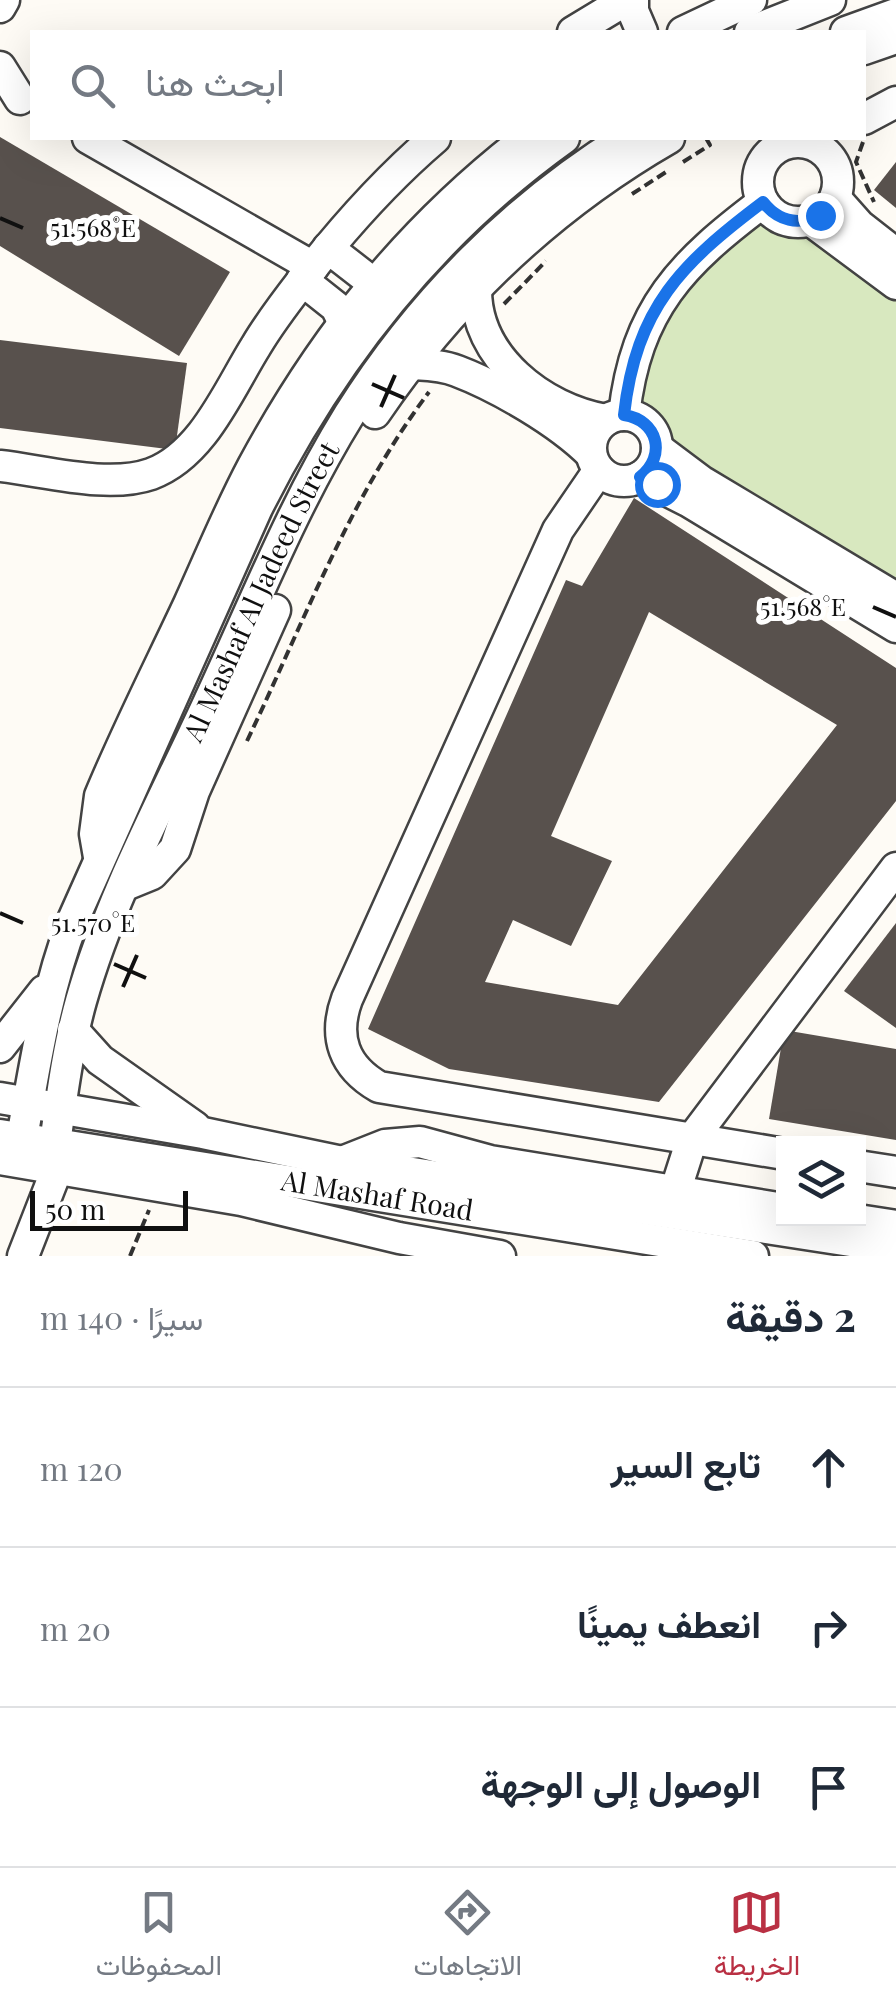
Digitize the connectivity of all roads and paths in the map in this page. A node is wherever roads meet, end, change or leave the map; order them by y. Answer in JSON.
{"nodes":[{"id":1,"x":4,"y":0,"type":"edge"},
{"id":2,"x":629,"y":0,"type":"edge"},
{"id":3,"x":751,"y":0,"type":"edge"},
{"id":4,"x":830,"y":0,"type":"edge"},
{"id":5,"x":0,"y":6,"type":"edge"},
{"id":6,"x":896,"y":14,"type":"edge"},
{"id":7,"x":583,"y":22,"type":"edge"},
{"id":8,"x":641,"y":30,"type":"edge"},
{"id":9,"x":687,"y":30,"type":"edge"},
{"id":10,"x":755,"y":30,"type":"edge"},
{"id":11,"x":852,"y":30,"type":"edge"},
{"id":12,"x":896,"y":38,"type":"edge"},
{"id":13,"x":866,"y":48,"type":"edge"},
{"id":14,"x":0,"y":67,"type":"edge"},
{"id":15,"x":18,"y":99,"type":"edge"},
{"id":16,"x":896,"y":102,"type":"edge"},
{"id":17,"x":866,"y":118,"type":"edge"},
{"id":18,"x":92,"y":140,"type":"edge"},
{"id":19,"x":434,"y":140,"type":"edge"},
{"id":20,"x":525,"y":140,"type":"edge"},
{"id":21,"x":561,"y":140,"type":"edge"},
{"id":22,"x":623,"y":140,"type":"edge"},
{"id":23,"x":707,"y":140,"type":"edge"},
{"id":24,"x":864,"y":140,"type":"edge"},
{"id":25,"x":829,"y":143,"type":"edge"},
{"id":26,"x":675,"y":150,"type":"edge"},
{"id":27,"x":666,"y":172,"type":"dead end"},
{"id":28,"x":834,"y":198,"type":"junction"},
{"id":29,"x":622,"y":200,"type":"dead end"},
{"id":30,"x":763,"y":202,"type":"junction"},
{"id":31,"x":810,"y":220,"type":"junction"},
{"id":32,"x":870,"y":234,"type":"junction"},
{"id":33,"x":552,"y":254,"type":"dead end"},
{"id":34,"x":896,"y":254,"type":"edge"},
{"id":35,"x":315,"y":265,"type":"junction"},
{"id":36,"x":373,"y":282,"type":"junction"},
{"id":37,"x":896,"y":284,"type":"edge"},
{"id":38,"x":476,"y":288,"type":"junction"},
{"id":39,"x":343,"y":322,"type":"junction"},
{"id":40,"x":481,"y":328,"type":"junction"},
{"id":41,"x":410,"y":364,"type":"junction"},
{"id":42,"x":447,"y":368,"type":"junction"},
{"id":43,"x":615,"y":417,"type":"junction"},
{"id":44,"x":657,"y":448,"type":"junction"},
{"id":45,"x":595,"y":462,"type":"junction"},
{"id":46,"x":0,"y":466,"type":"edge"},
{"id":47,"x":640,"y":477,"type":"junction"},
{"id":48,"x":896,"y":598,"type":"edge"},
{"id":49,"x":896,"y":627,"type":"edge"},
{"id":50,"x":244,"y":745,"type":"dead end"},
{"id":51,"x":99,"y":860,"type":"junction"},
{"id":52,"x":896,"y":868,"type":"edge"},
{"id":53,"x":125,"y":886,"type":"junction"},
{"id":54,"x":52,"y":980,"type":"junction"},
{"id":55,"x":73,"y":1030,"type":"junction"},
{"id":56,"x":0,"y":1047,"type":"edge"},
{"id":57,"x":14,"y":1100,"type":"edge"},
{"id":58,"x":60,"y":1109,"type":"junction"},
{"id":59,"x":204,"y":1132,"type":"junction"},
{"id":60,"x":11,"y":1137,"type":"edge"},
{"id":61,"x":692,"y":1139,"type":"junction"},
{"id":62,"x":776,"y":1153,"type":"edge"},
{"id":63,"x":56,"y":1156,"type":"junction"},
{"id":64,"x":0,"y":1160,"type":"edge"},
{"id":65,"x":342,"y":1162,"type":"junction"},
{"id":66,"x":866,"y":1167,"type":"edge"},
{"id":67,"x":896,"y":1172,"type":"edge"},
{"id":68,"x":159,"y":1185,"type":"junction"},
{"id":69,"x":675,"y":1192,"type":"junction"},
{"id":70,"x":378,"y":1196,"type":"junction"},
{"id":71,"x":776,"y":1208,"type":"edge"},
{"id":72,"x":866,"y":1221,"type":"edge"},
{"id":73,"x":896,"y":1226,"type":"edge"},
{"id":74,"x":644,"y":1239,"type":"junction"},
{"id":75,"x":448,"y":1246,"type":"junction"},
{"id":76,"x":896,"y":1248,"type":"edge"},
{"id":77,"x":487,"y":1255,"type":"edge"},
{"id":78,"x":23,"y":1256,"type":"edge"},
{"id":79,"x":130,"y":1256,"type":"edge"},
{"id":80,"x":612,"y":1256,"type":"edge"},
{"id":81,"x":753,"y":1256,"type":"edge"}],
"edges":[{"from":1,"to":5,"type":"street"},
{"from":2,"to":7,"type":"street"},
{"from":2,"to":8,"type":"street"},
{"from":3,"to":9,"type":"street"},
{"from":4,"to":10,"type":"street"},
{"from":6,"to":11,"type":"street"},
{"from":12,"to":13,"type":"street"},
{"from":14,"to":15,"type":"street"},
{"from":16,"to":17,"type":"street"},
{"from":18,"to":35,"type":"street"},
{"from":19,"to":35,"type":"street"},
{"from":20,"to":36,"type":"street"},
{"from":21,"to":51,"type":"street","name":"Al Mashaf Al Jadeed Street"},
{"from":22,"to":53,"type":"street","name":"Al Mashaf Al Jadeed Street"},
{"from":23,"to":26,"type":"path"},
{"from":24,"to":32,"type":"path"},
{"from":25,"to":28,"type":"street"},
{"from":25,"to":30,"type":"street"},
{"from":26,"to":38,"type":"street"},
{"from":27,"to":29,"type":"path"},
{"from":28,"to":31,"type":"street"},
{"from":28,"to":32,"type":"street"},
{"from":30,"to":31,"type":"street"},
{"from":30,"to":43,"type":"street"},
{"from":31,"to":37,"type":"street"},
{"from":32,"to":34,"type":"street"},
{"from":33,"to":40,"type":"path"},
{"from":35,"to":36,"type":"street"},
{"from":35,"to":39,"type":"street"},
{"from":35,"to":46,"type":"street"},
{"from":36,"to":39,"type":"street"},
{"from":38,"to":40,"type":"street"},
{"from":38,"to":41,"type":"street"},
{"from":39,"to":51,"type":"street"},
{"from":40,"to":43,"type":"street"},
{"from":41,"to":42,"type":"street"},
{"from":41,"to":53,"type":"street"},
{"from":42,"to":45,"type":"street"},
{"from":42,"to":50,"type":"path"},
{"from":43,"to":44,"type":"street"},
{"from":43,"to":45,"type":"street"},
{"from":44,"to":47,"type":"street"},
{"from":44,"to":48,"type":"street"},
{"from":45,"to":47,"type":"street"},
{"from":45,"to":61,"type":"street"},
{"from":47,"to":49,"type":"street"},
{"from":51,"to":54,"type":"street","name":"Al Mashaf Al Jadeed Street"},
{"from":52,"to":61,"type":"street"},
{"from":53,"to":55,"type":"street","name":"Al Mashaf Al Jadeed Street"},
{"from":54,"to":56,"type":"street"},
{"from":54,"to":57,"type":"street","name":"Al Mashaf Al Jadeed Street"},
{"from":55,"to":58,"type":"street","name":"Al Mashaf Al Jadeed Street"},
{"from":55,"to":59,"type":"street"},
{"from":57,"to":58,"type":"street","name":"Al Mashaf Road"},
{"from":57,"to":60,"type":"street","name":"Al Mashaf Al Jadeed Street"},
{"from":58,"to":59,"type":"street","name":"Al Mashaf Road"},
{"from":58,"to":63,"type":"street","name":"Al Mashaf Al Jadeed Street"},
{"from":59,"to":65,"type":"street","name":"Al Mashaf Road"},
{"from":60,"to":63,"type":"street","name":"Al Mashaf Road"},
{"from":61,"to":62,"type":"street"},
{"from":61,"to":69,"type":"street"},
{"from":63,"to":64,"type":"street","name":"Al Mashaf Road"},
{"from":63,"to":68,"type":"street","name":"Al Mashaf Road"},
{"from":63,"to":70,"type":"street","name":"Al Mashaf Road"},
{"from":63,"to":78,"type":"street","name":"Al Mashaf Al Jadeed Street"},
{"from":65,"to":69,"type":"street","name":"Al Mashaf Road"},
{"from":65,"to":76,"type":"street","name":"Al Mashaf Road"},
{"from":66,"to":67,"type":"street"},
{"from":68,"to":75,"type":"street","name":"Al Mashaf Road"},
{"from":68,"to":79,"type":"path"},
{"from":69,"to":71,"type":"street","name":"Al Mashaf Road"},
{"from":70,"to":74,"type":"street","name":"Al Mashaf Road"},
{"from":70,"to":75,"type":"street"},
{"from":72,"to":73,"type":"street"},
{"from":74,"to":80,"type":"street"},
{"from":74,"to":81,"type":"street","name":"Al Mashaf Road"},
{"from":75,"to":77,"type":"street","name":"Al Mashaf Road"}]}
